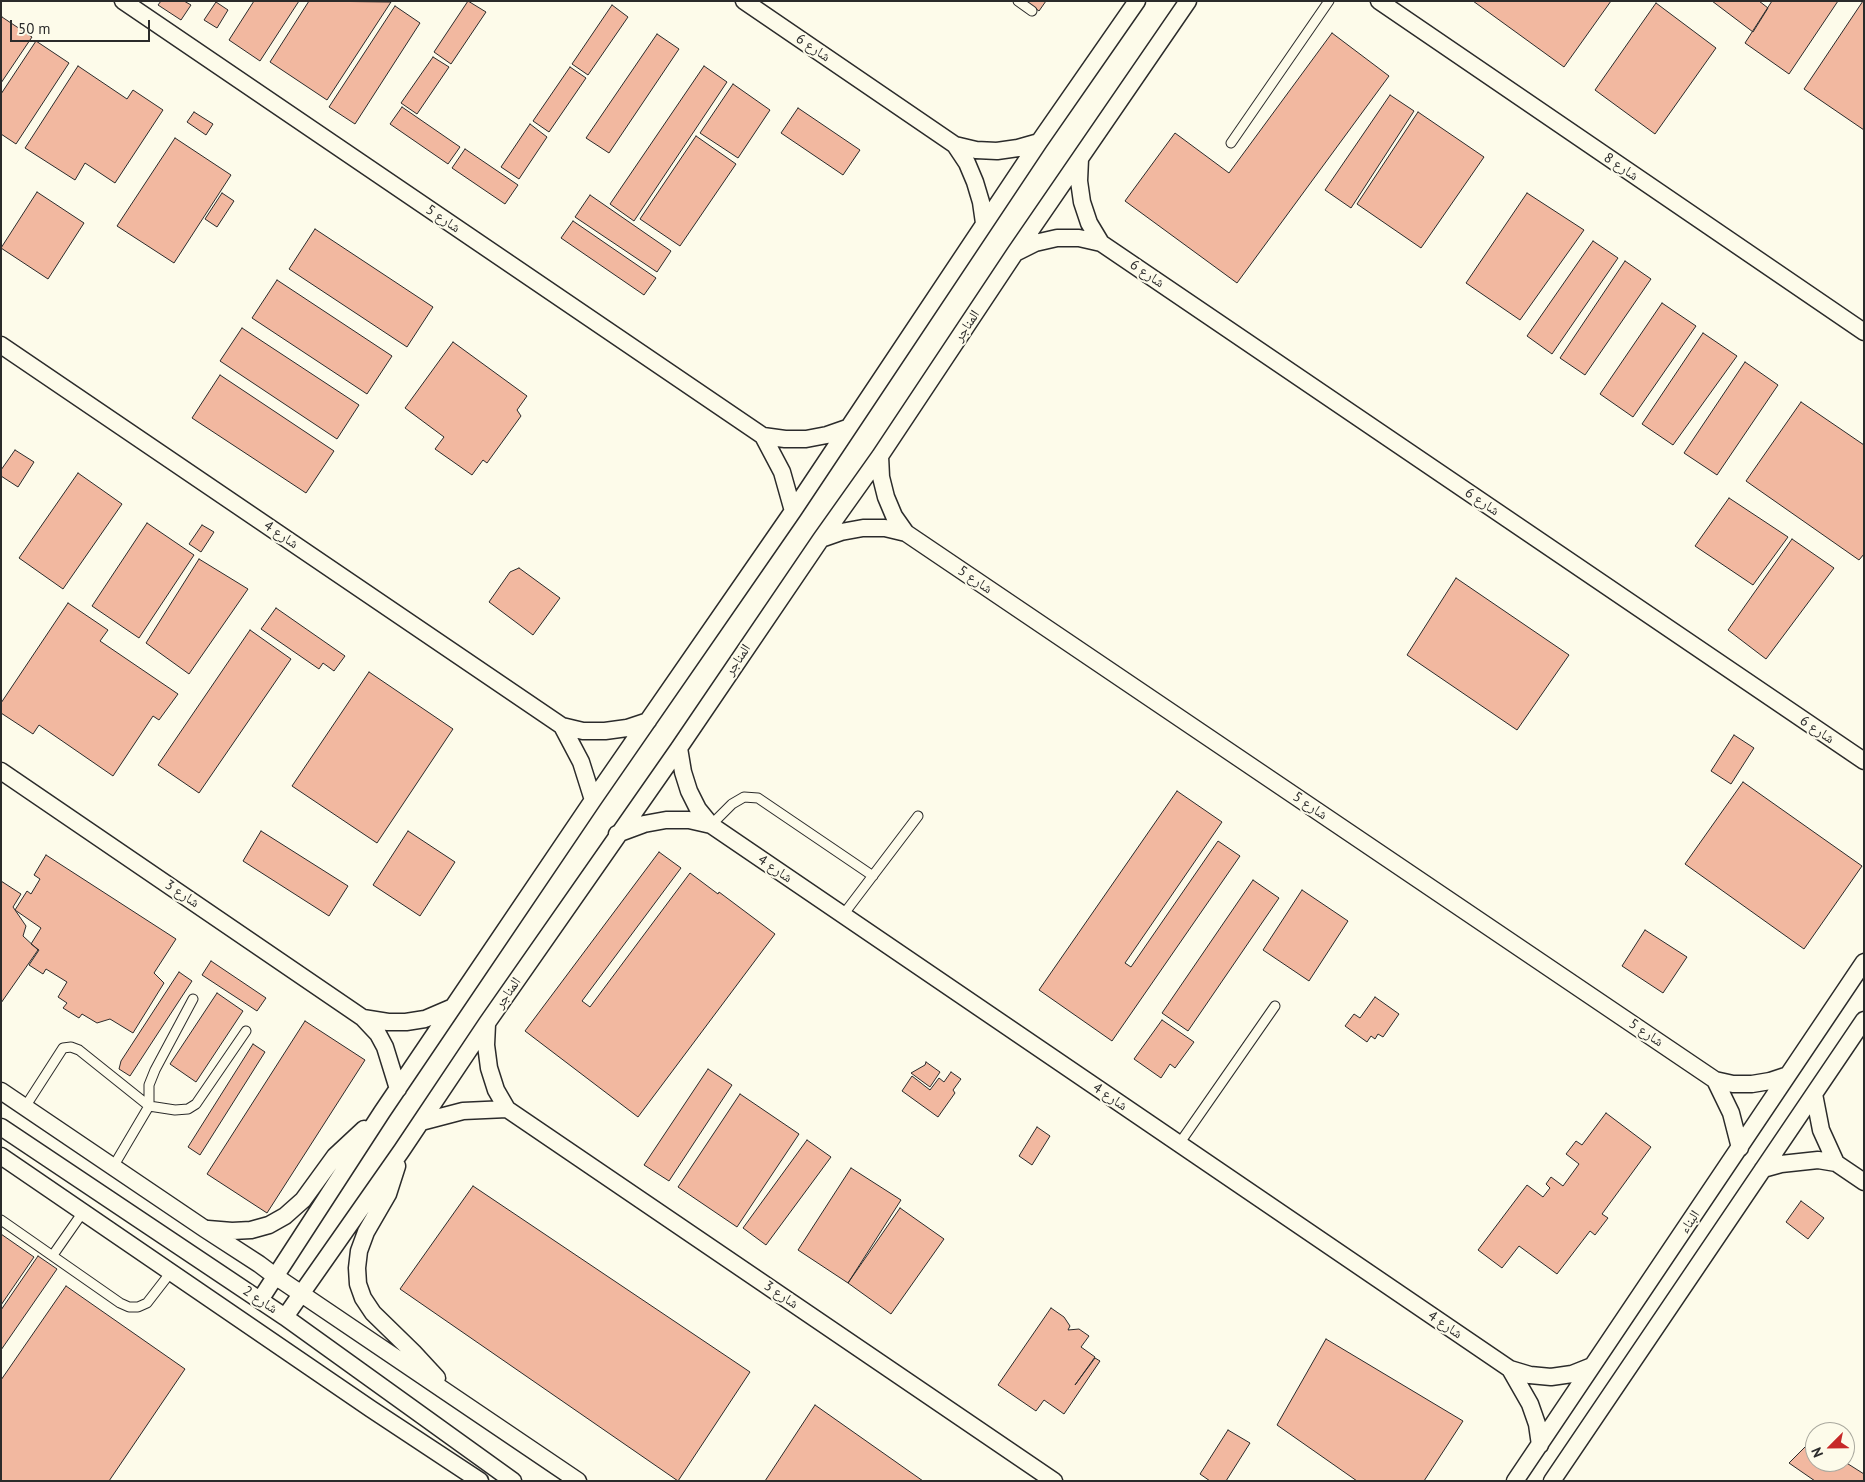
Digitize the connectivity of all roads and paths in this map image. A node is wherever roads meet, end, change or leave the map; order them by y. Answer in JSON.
{"nodes":[{"id":1,"x":123,"y":1,"type":"edge"},
{"id":2,"x":744,"y":1,"type":"edge"},
{"id":3,"x":1018,"y":1,"type":"edge"},
{"id":4,"x":1137,"y":1,"type":"edge"},
{"id":5,"x":1188,"y":1,"type":"edge"},
{"id":6,"x":1329,"y":1,"type":"edge"},
{"id":7,"x":1379,"y":1,"type":"edge"},
{"id":8,"x":1032,"y":11,"type":"dead end"},
{"id":9,"x":1039,"y":142,"type":"junction"},
{"id":10,"x":1231,"y":143,"type":"dead end"},
{"id":11,"x":955,"y":145,"type":"junction"},
{"id":12,"x":1080,"y":158,"type":"junction"},
{"id":13,"x":984,"y":223,"type":"junction"},
{"id":14,"x":1101,"y":243,"type":"junction"},
{"id":15,"x":1015,"y":253,"type":"junction"},
{"id":16,"x":1864,"y":332,"type":"edge"},
{"id":17,"x":1,"y":345,"type":"edge"},
{"id":18,"x":847,"y":428,"type":"junction"},
{"id":19,"x":763,"y":436,"type":"junction"},
{"id":20,"x":880,"y":456,"type":"junction"},
{"id":21,"x":792,"y":511,"type":"junction"},
{"id":22,"x":906,"y":533,"type":"junction"},
{"id":23,"x":821,"y":539,"type":"junction"},
{"id":24,"x":648,"y":721,"type":"junction"},
{"id":25,"x":562,"y":726,"type":"junction"},
{"id":26,"x":679,"y":748,"type":"junction"},
{"id":27,"x":1864,"y":761,"type":"edge"},
{"id":28,"x":1,"y":771,"type":"edge"},
{"id":29,"x":593,"y":800,"type":"junction"},
{"id":30,"x":918,"y":816,"type":"dead end"},
{"id":31,"x":711,"y":825,"type":"junction"},
{"id":32,"x":617,"y":834,"type":"junction"},
{"id":33,"x":873,"y":876,"type":"junction"},
{"id":34,"x":843,"y":915,"type":"junction"},
{"id":35,"x":1864,"y":962,"type":"edge"},
{"id":36,"x":193,"y":999,"type":"dead end"},
{"id":37,"x":1275,"y":1006,"type":"dead end"},
{"id":38,"x":453,"y":1007,"type":"junction"},
{"id":39,"x":363,"y":1018,"type":"junction"},
{"id":40,"x":1864,"y":1020,"type":"edge"},
{"id":41,"x":487,"y":1023,"type":"junction"},
{"id":42,"x":246,"y":1031,"type":"dead end"},
{"id":43,"x":1788,"y":1075,"type":"junction"},
{"id":44,"x":1715,"y":1080,"type":"junction"},
{"id":45,"x":398,"y":1089,"type":"junction"},
{"id":46,"x":1,"y":1091,"type":"edge"},
{"id":47,"x":1814,"y":1094,"type":"junction"},
{"id":48,"x":149,"y":1106,"type":"junction"},
{"id":49,"x":25,"y":1107,"type":"junction"},
{"id":50,"x":507,"y":1109,"type":"junction"},
{"id":51,"x":382,"y":1112,"type":"junction"},
{"id":52,"x":421,"y":1122,"type":"junction"},
{"id":53,"x":1,"y":1127,"type":"edge"},
{"id":54,"x":1179,"y":1144,"type":"junction"},
{"id":55,"x":1740,"y":1148,"type":"junction"},
{"id":56,"x":402,"y":1150,"type":"junction"},
{"id":57,"x":1,"y":1156,"type":"edge"},
{"id":58,"x":1836,"y":1163,"type":"junction"},
{"id":59,"x":113,"y":1167,"type":"junction"},
{"id":60,"x":1764,"y":1169,"type":"junction"},
{"id":61,"x":1864,"y":1182,"type":"edge"},
{"id":62,"x":83,"y":1212,"type":"junction"},
{"id":63,"x":1,"y":1220,"type":"edge"},
{"id":64,"x":205,"y":1229,"type":"junction"},
{"id":65,"x":52,"y":1255,"type":"junction"},
{"id":66,"x":171,"y":1272,"type":"junction"},
{"id":67,"x":275,"y":1276,"type":"junction"},
{"id":68,"x":301,"y":1293,"type":"junction"},
{"id":69,"x":260,"y":1300,"type":"junction"},
{"id":70,"x":285,"y":1317,"type":"junction"},
{"id":71,"x":1592,"y":1366,"type":"junction"},
{"id":72,"x":1510,"y":1369,"type":"junction"},
{"id":73,"x":449,"y":1394,"type":"junction"},
{"id":74,"x":1540,"y":1445,"type":"junction"},
{"id":75,"x":480,"y":1481,"type":"edge"},
{"id":76,"x":514,"y":1481,"type":"edge"},
{"id":77,"x":578,"y":1481,"type":"edge"},
{"id":78,"x":1054,"y":1481,"type":"edge"},
{"id":79,"x":1515,"y":1481,"type":"edge"},
{"id":80,"x":1552,"y":1481,"type":"edge"}],
"edges":[{"from":1,"to":19,"type":"street","name":"شارع 5"},
{"from":2,"to":11,"type":"street","name":"شارع 6"},
{"from":3,"to":8,"type":"lane"},
{"from":4,"to":9,"type":"street"},
{"from":5,"to":12,"type":"street","name":"المناجر"},
{"from":6,"to":10,"type":"lane"},
{"from":7,"to":16,"type":"street","name":"شارع 8"},
{"from":9,"to":11,"type":"street","name":"شارع 6"},
{"from":9,"to":13,"type":"street"},
{"from":11,"to":13,"type":"street","name":"شارع 6"},
{"from":12,"to":14,"type":"street","name":"شارع 6"},
{"from":12,"to":15,"type":"street","name":"المناجر"},
{"from":13,"to":18,"type":"street"},
{"from":14,"to":15,"type":"street","name":"شارع 6"},
{"from":14,"to":27,"type":"street","name":"شارع 6"},
{"from":15,"to":20,"type":"street","name":"المناجر"},
{"from":17,"to":25,"type":"street","name":"شارع 4"},
{"from":18,"to":19,"type":"street","name":"شارع 5"},
{"from":18,"to":21,"type":"street"},
{"from":19,"to":21,"type":"street","name":"شارع 5"},
{"from":20,"to":22,"type":"street","name":"شارع 5"},
{"from":20,"to":23,"type":"street","name":"المناجر"},
{"from":21,"to":24,"type":"street"},
{"from":22,"to":23,"type":"street","name":"شارع 5"},
{"from":22,"to":44,"type":"street","name":"شارع 5"},
{"from":23,"to":26,"type":"street","name":"المناجر"},
{"from":24,"to":25,"type":"street","name":"شارع 4"},
{"from":24,"to":29,"type":"street"},
{"from":25,"to":29,"type":"street","name":"شارع 4"},
{"from":26,"to":31,"type":"street","name":"شارع 4"},
{"from":26,"to":32,"type":"street","name":"المناجر"},
{"from":28,"to":39,"type":"street","name":"شارع 3"},
{"from":29,"to":38,"type":"street"},
{"from":30,"to":33,"type":"lane"},
{"from":31,"to":32,"type":"street","name":"شارع 4"},
{"from":31,"to":33,"type":"lane"},
{"from":31,"to":34,"type":"street","name":"شارع 4"},
{"from":32,"to":41,"type":"street","name":"المناجر"},
{"from":33,"to":34,"type":"lane"},
{"from":34,"to":54,"type":"street","name":"شارع 4"},
{"from":35,"to":43,"type":"street","name":"البناء"},
{"from":36,"to":48,"type":"lane"},
{"from":37,"to":54,"type":"lane"},
{"from":38,"to":39,"type":"street","name":"شارع 3"},
{"from":38,"to":45,"type":"street"},
{"from":39,"to":45,"type":"street","name":"شارع 3"},
{"from":40,"to":47,"type":"street"},
{"from":41,"to":50,"type":"street","name":"شارع 3"},
{"from":41,"to":52,"type":"street","name":"المناجر"},
{"from":42,"to":48,"type":"lane"},
{"from":43,"to":44,"type":"street","name":"شارع 5"},
{"from":43,"to":55,"type":"street","name":"البناء"},
{"from":44,"to":55,"type":"street"},
{"from":45,"to":51,"type":"street"},
{"from":46,"to":49,"type":"street","name":"شارع 2"},
{"from":47,"to":58,"type":"street"},
{"from":47,"to":60,"type":"street"},
{"from":48,"to":49,"type":"lane"},
{"from":48,"to":59,"type":"lane"},
{"from":49,"to":59,"type":"street","name":"شارع 2"},
{"from":50,"to":52,"type":"street"},
{"from":50,"to":78,"type":"street","name":"شارع 3"},
{"from":51,"to":64,"type":"street"},
{"from":51,"to":67,"type":"street"},
{"from":52,"to":56,"type":"street","name":"المناجر"},
{"from":53,"to":69,"type":"street","name":"شارع 2"},
{"from":54,"to":72,"type":"street","name":"شارع 4"},
{"from":55,"to":71,"type":"street","name":"البناء"},
{"from":56,"to":68,"type":"street","name":"المناجر"},
{"from":56,"to":73,"type":"street","name":"شارع 2"},
{"from":57,"to":62,"type":"street","name":"شارع 2"},
{"from":58,"to":60,"type":"street"},
{"from":58,"to":61,"type":"street"},
{"from":59,"to":64,"type":"street","name":"شارع 2"},
{"from":60,"to":80,"type":"street"},
{"from":62,"to":65,"type":"lane"},
{"from":62,"to":66,"type":"street","name":"شارع 2"},
{"from":63,"to":65,"type":"lane"},
{"from":64,"to":67,"type":"street","name":"شارع 2"},
{"from":65,"to":66,"type":"lane"},
{"from":66,"to":75,"type":"street","name":"شارع 2"},
{"from":67,"to":68,"type":"street","name":"شارع 2"},
{"from":67,"to":69,"type":"street"},
{"from":68,"to":70,"type":"street","name":"المناجر"},
{"from":68,"to":73,"type":"street","name":"شارع 2"},
{"from":69,"to":70,"type":"street","name":"شارع 2"},
{"from":70,"to":76,"type":"street","name":"شارع 2"},
{"from":71,"to":72,"type":"street","name":"شارع 4"},
{"from":71,"to":74,"type":"street","name":"البناء"},
{"from":72,"to":74,"type":"street","name":"شارع 4"},
{"from":73,"to":77,"type":"street","name":"شارع 2"},
{"from":74,"to":79,"type":"street","name":"البناء"}]}
